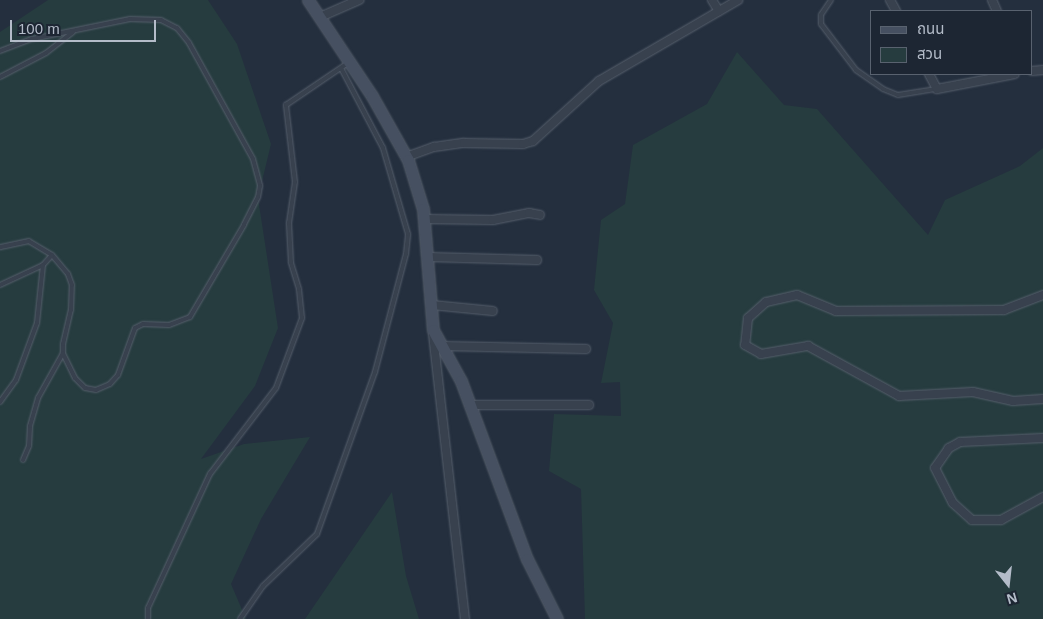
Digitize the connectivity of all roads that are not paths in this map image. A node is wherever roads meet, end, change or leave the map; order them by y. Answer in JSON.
{"nodes":[{"id":1,"x":308,"y":0,"type":"edge"},
{"id":2,"x":359,"y":0,"type":"edge"},
{"id":3,"x":712,"y":0,"type":"edge"},
{"id":4,"x":738,"y":0,"type":"edge"},
{"id":5,"x":831,"y":0,"type":"edge"},
{"id":6,"x":719,"y":11,"type":"junction"},
{"id":7,"x":320,"y":17,"type":"junction"},
{"id":8,"x":73,"y":32,"type":"junction"},
{"id":9,"x":0,"y":51,"type":"edge"},
{"id":10,"x":346,"y":65,"type":"junction"},
{"id":11,"x":930,"y":75,"type":"edge"},
{"id":12,"x":1010,"y":75,"type":"edge"},
{"id":13,"x":0,"y":76,"type":"edge"},
{"id":14,"x":937,"y":89,"type":"junction"},
{"id":15,"x":406,"y":157,"type":"junction"},
{"id":16,"x":540,"y":215,"type":"dead end"},
{"id":17,"x":424,"y":220,"type":"junction"},
{"id":18,"x":0,"y":247,"type":"edge"},
{"id":19,"x":52,"y":255,"type":"junction"},
{"id":20,"x":428,"y":257,"type":"junction"},
{"id":21,"x":537,"y":260,"type":"dead end"},
{"id":22,"x":44,"y":266,"type":"junction"},
{"id":23,"x":0,"y":285,"type":"edge"},
{"id":24,"x":1043,"y":295,"type":"edge"},
{"id":25,"x":432,"y":305,"type":"junction"},
{"id":26,"x":493,"y":312,"type":"dead end"},
{"id":27,"x":433,"y":330,"type":"junction"},
{"id":28,"x":441,"y":346,"type":"junction"},
{"id":29,"x":586,"y":349,"type":"dead end"},
{"id":30,"x":63,"y":353,"type":"junction"},
{"id":31,"x":1043,"y":400,"type":"edge"},
{"id":32,"x":0,"y":402,"type":"edge"},
{"id":33,"x":469,"y":405,"type":"junction"},
{"id":34,"x":589,"y":405,"type":"dead end"},
{"id":35,"x":1043,"y":438,"type":"edge"},
{"id":36,"x":23,"y":460,"type":"dead end"},
{"id":37,"x":1043,"y":498,"type":"edge"},
{"id":38,"x":148,"y":619,"type":"edge"},
{"id":39,"x":240,"y":619,"type":"edge"},
{"id":40,"x":464,"y":619,"type":"edge"},
{"id":41,"x":556,"y":619,"type":"edge"}],
"edges":[{"from":1,"to":7,"type":"street"},
{"from":2,"to":7,"type":"street"},
{"from":3,"to":6,"type":"street"},
{"from":4,"to":6,"type":"street"},
{"from":5,"to":14,"type":"lane"},
{"from":6,"to":15,"type":"street"},
{"from":7,"to":10,"type":"street"},
{"from":8,"to":9,"type":"lane"},
{"from":8,"to":13,"type":"lane"},
{"from":8,"to":30,"type":"lane"},
{"from":10,"to":15,"type":"street"},
{"from":10,"to":38,"type":"lane"},
{"from":10,"to":39,"type":"lane"},
{"from":11,"to":14,"type":"street"},
{"from":12,"to":14,"type":"street"},
{"from":15,"to":17,"type":"street"},
{"from":16,"to":17,"type":"street"},
{"from":17,"to":20,"type":"street"},
{"from":18,"to":19,"type":"lane"},
{"from":19,"to":22,"type":"lane"},
{"from":19,"to":30,"type":"lane"},
{"from":20,"to":21,"type":"street"},
{"from":20,"to":25,"type":"street"},
{"from":22,"to":23,"type":"lane"},
{"from":22,"to":32,"type":"lane"},
{"from":24,"to":31,"type":"street"},
{"from":25,"to":26,"type":"street"},
{"from":25,"to":27,"type":"street"},
{"from":27,"to":28,"type":"street"},
{"from":27,"to":40,"type":"street"},
{"from":28,"to":29,"type":"street"},
{"from":28,"to":33,"type":"street"},
{"from":30,"to":36,"type":"lane"},
{"from":33,"to":34,"type":"street"},
{"from":33,"to":41,"type":"street"},
{"from":35,"to":37,"type":"street"}]}
